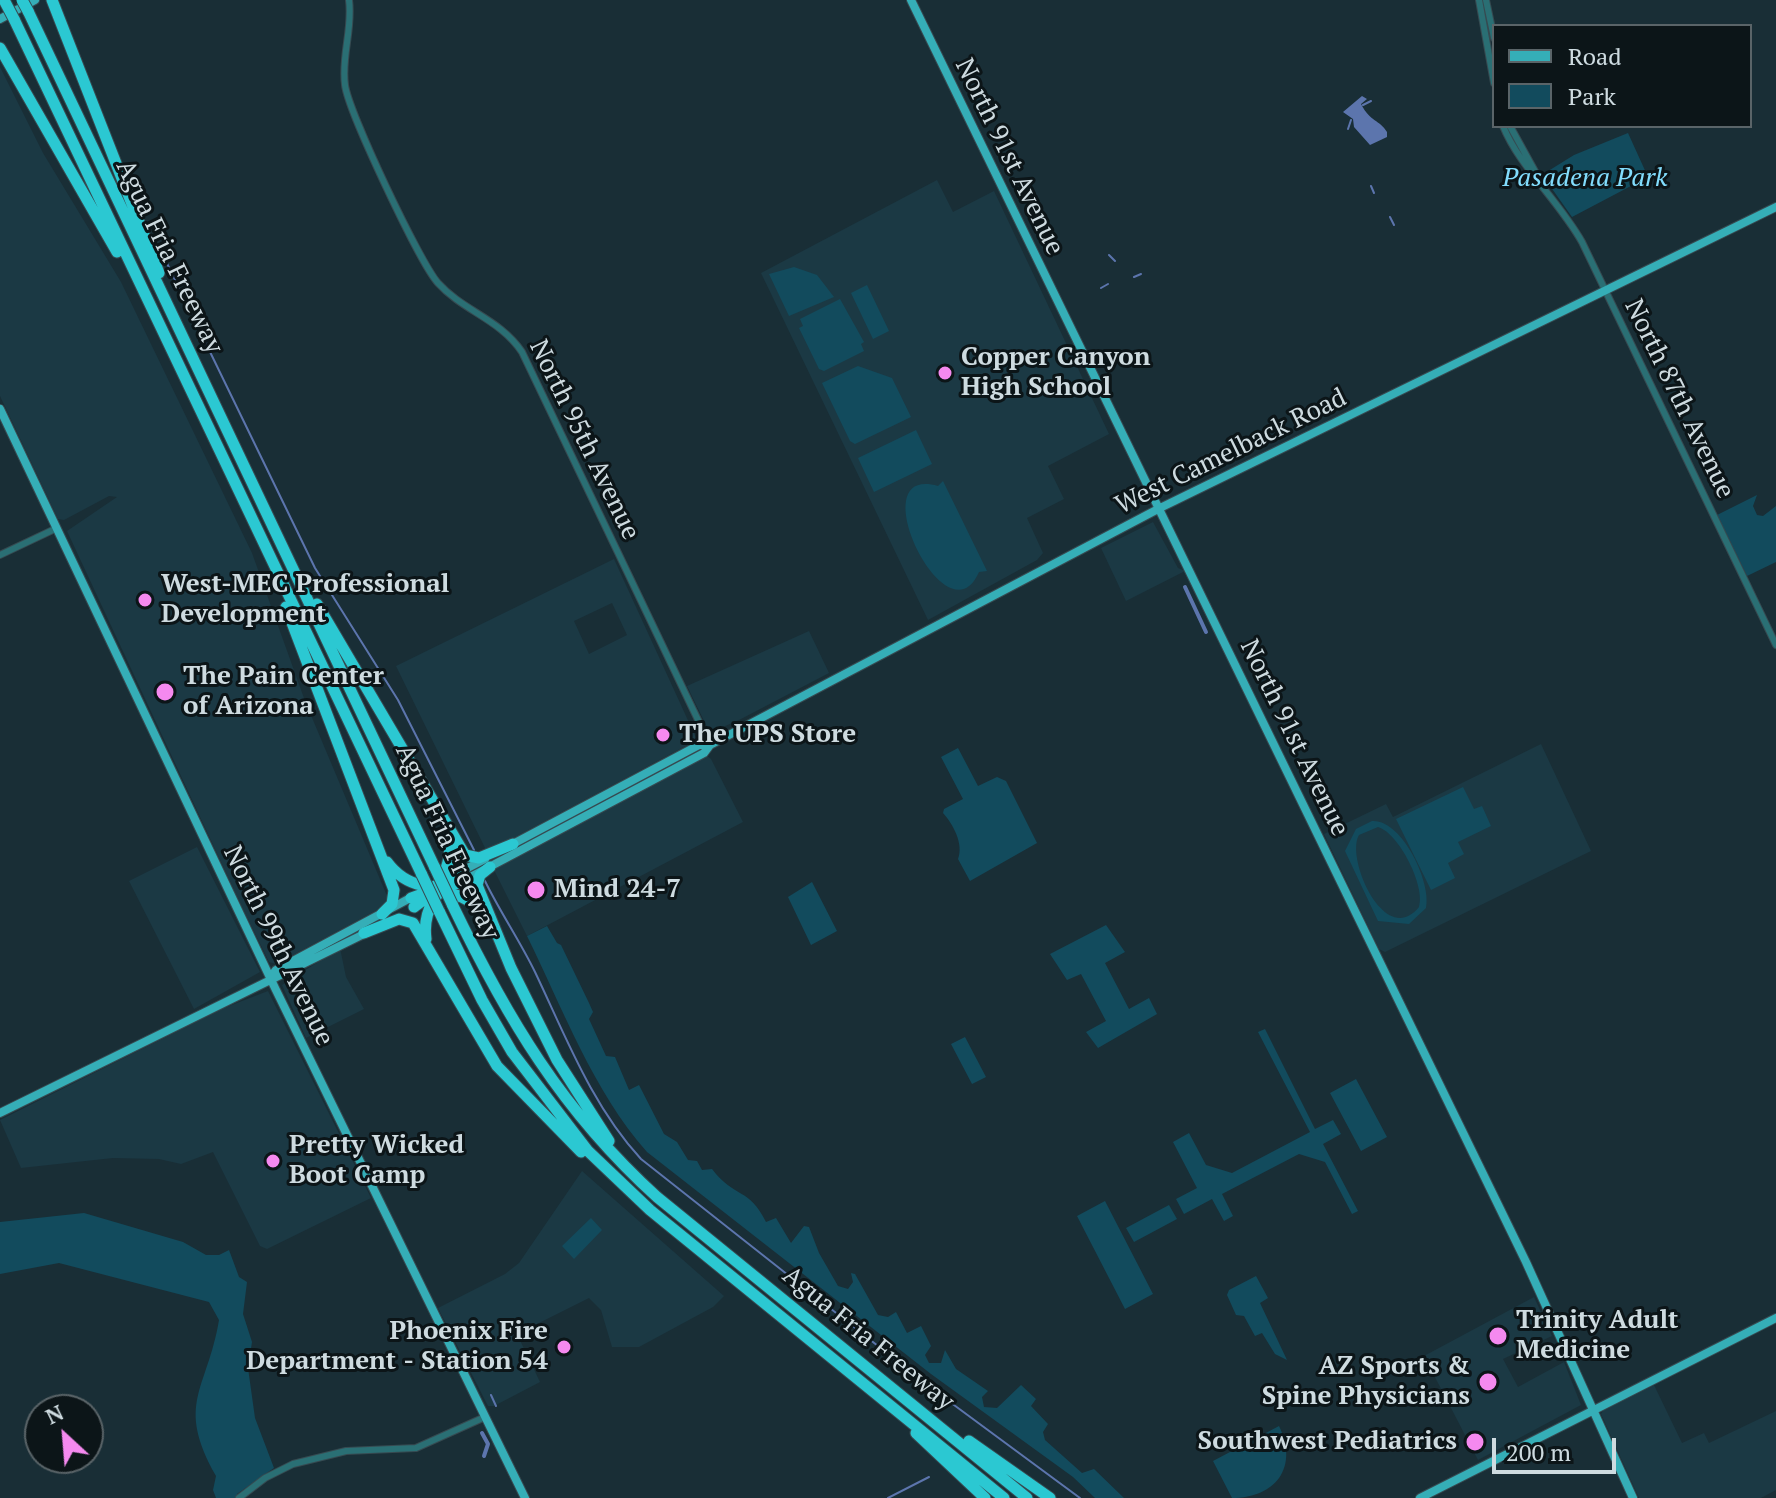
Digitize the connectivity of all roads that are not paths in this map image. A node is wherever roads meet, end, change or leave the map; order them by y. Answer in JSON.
{"nodes":[{"id":1,"x":6,"y":0,"type":"edge"},
{"id":2,"x":35,"y":0,"type":"edge"},
{"id":3,"x":52,"y":0,"type":"edge"},
{"id":4,"x":349,"y":0,"type":"edge"},
{"id":5,"x":911,"y":0,"type":"edge"},
{"id":6,"x":1479,"y":0,"type":"edge"},
{"id":7,"x":1486,"y":0,"type":"edge"},
{"id":8,"x":0,"y":5,"type":"edge"},
{"id":9,"x":25,"y":6,"type":"edge"},
{"id":10,"x":0,"y":19,"type":"edge"},
{"id":11,"x":1492,"y":28,"type":"edge"},
{"id":12,"x":0,"y":48,"type":"edge"},
{"id":13,"x":1492,"y":72,"type":"edge"},
{"id":14,"x":1504,"y":128,"type":"edge"},
{"id":15,"x":1511,"y":128,"type":"edge"},
{"id":16,"x":1537,"y":175,"type":"junction"},
{"id":17,"x":1776,"y":207,"type":"edge"},
{"id":18,"x":1606,"y":290,"type":"junction"},
{"id":19,"x":181,"y":334,"type":"junction"},
{"id":20,"x":167,"y":342,"type":"junction"},
{"id":21,"x":0,"y":409,"type":"edge"},
{"id":22,"x":1160,"y":508,"type":"junction"},
{"id":23,"x":269,"y":518,"type":"junction"},
{"id":24,"x":255,"y":524,"type":"junction"},
{"id":25,"x":57,"y":528,"type":"junction"},
{"id":26,"x":0,"y":555,"type":"edge"},
{"id":27,"x":1776,"y":645,"type":"edge"},
{"id":28,"x":710,"y":745,"type":"junction"},
{"id":29,"x":634,"y":790,"type":"junction"},
{"id":30,"x":596,"y":800,"type":"junction"},
{"id":31,"x":442,"y":818,"type":"junction"},
{"id":32,"x":544,"y":837,"type":"junction"},
{"id":33,"x":513,"y":844,"type":"junction"},
{"id":34,"x":380,"y":852,"type":"junction"},
{"id":35,"x":490,"y":867,"type":"junction"},
{"id":36,"x":462,"y":877,"type":"junction"},
{"id":37,"x":437,"y":890,"type":"junction"},
{"id":38,"x":413,"y":903,"type":"junction"},
{"id":39,"x":382,"y":914,"type":"junction"},
{"id":40,"x":492,"y":923,"type":"junction"},
{"id":41,"x":364,"y":933,"type":"junction"},
{"id":42,"x":429,"y":948,"type":"junction"},
{"id":43,"x":270,"y":978,"type":"junction"},
{"id":44,"x":0,"y":1113,"type":"edge"},
{"id":45,"x":697,"y":1229,"type":"junction"},
{"id":46,"x":684,"y":1238,"type":"junction"},
{"id":47,"x":1776,"y":1318,"type":"edge"},
{"id":48,"x":825,"y":1333,"type":"junction"},
{"id":49,"x":813,"y":1343,"type":"junction"},
{"id":50,"x":1592,"y":1409,"type":"junction"},
{"id":51,"x":485,"y":1417,"type":"junction"},
{"id":52,"x":239,"y":1498,"type":"edge"},
{"id":53,"x":525,"y":1498,"type":"edge"},
{"id":54,"x":985,"y":1498,"type":"edge"},
{"id":55,"x":1004,"y":1498,"type":"edge"},
{"id":56,"x":1027,"y":1498,"type":"edge"},
{"id":57,"x":1050,"y":1498,"type":"edge"},
{"id":58,"x":1420,"y":1498,"type":"edge"},
{"id":59,"x":1633,"y":1498,"type":"edge"}],
"edges":[{"from":1,"to":8,"type":"main road"},
{"from":1,"to":20,"type":"highway","name":"Agua Fria Freeway","bridge":true},
{"from":2,"to":10,"type":"main road"},
{"from":3,"to":19,"type":"highway"},
{"from":4,"to":28,"type":"street","name":"North 95th Avenue"},
{"from":5,"to":22,"type":"main road","name":"North 91st Avenue"},
{"from":6,"to":13,"type":"street"},
{"from":7,"to":11,"type":"street"},
{"from":9,"to":19,"type":"highway","name":"Agua Fria Freeway"},
{"from":12,"to":20,"type":"highway"},
{"from":14,"to":16,"type":"street","name":"North 87th Avenue"},
{"from":15,"to":16,"type":"street","name":"North 87th Avenue"},
{"from":16,"to":18,"type":"street","name":"North 87th Avenue"},
{"from":17,"to":18,"type":"main road","name":"West Camelback Road"},
{"from":18,"to":22,"type":"main road","name":"West Camelback Road"},
{"from":18,"to":27,"type":"street","name":"North 87th Avenue"},
{"from":19,"to":23,"type":"highway","name":"Agua Fria Freeway"},
{"from":20,"to":24,"type":"highway","name":"Agua Fria Freeway"},
{"from":21,"to":25,"type":"main road","name":"North 99th Avenue"},
{"from":22,"to":28,"type":"main road","name":"West Camelback Road"},
{"from":22,"to":50,"type":"main road","name":"North 91st Avenue"},
{"from":23,"to":31,"type":"highway"},
{"from":23,"to":45,"type":"highway","name":"Agua Fria Freeway","bridge":true},
{"from":24,"to":34,"type":"highway"},
{"from":24,"to":46,"type":"highway","name":"Agua Fria Freeway","bridge":true},
{"from":25,"to":26,"type":"street"},
{"from":25,"to":43,"type":"main road","name":"North 99th Avenue"},
{"from":28,"to":29,"type":"main road","name":"West Camelback Road"},
{"from":28,"to":30,"type":"main road","name":"West Camelback Road"},
{"from":29,"to":30,"type":"main road"},
{"from":29,"to":32,"type":"main road","name":"West Camelback Road"},
{"from":30,"to":32,"type":"main road"},
{"from":30,"to":33,"type":"main road","name":"West Camelback Road"},
{"from":31,"to":33,"type":"highway"},
{"from":31,"to":37,"type":"highway"},
{"from":32,"to":35,"type":"main road","name":"West Camelback Road"},
{"from":33,"to":36,"type":"main road","name":"West Camelback Road"},
{"from":34,"to":37,"type":"highway"},
{"from":34,"to":39,"type":"highway"},
{"from":35,"to":36,"type":"main road","name":"West Camelback Road"},
{"from":35,"to":40,"type":"highway"},
{"from":36,"to":37,"type":"highway"},
{"from":37,"to":38,"type":"highway"},
{"from":37,"to":40,"type":"highway"},
{"from":37,"to":42,"type":"highway"},
{"from":38,"to":39,"type":"main road"},
{"from":38,"to":41,"type":"main road"},
{"from":39,"to":43,"type":"main road"},
{"from":40,"to":45,"type":"highway"},
{"from":41,"to":42,"type":"highway"},
{"from":41,"to":43,"type":"main road"},
{"from":42,"to":46,"type":"highway"},
{"from":43,"to":44,"type":"main road"},
{"from":43,"to":51,"type":"main road","name":"North 99th Avenue"},
{"from":45,"to":48,"type":"highway","name":"Agua Fria Freeway"},
{"from":46,"to":49,"type":"highway","name":"Agua Fria Freeway"},
{"from":47,"to":50,"type":"main road"},
{"from":48,"to":56,"type":"highway","name":"Agua Fria Freeway"},
{"from":48,"to":57,"type":"highway"},
{"from":49,"to":54,"type":"highway"},
{"from":49,"to":55,"type":"highway","name":"Agua Fria Freeway"},
{"from":50,"to":58,"type":"main road"},
{"from":50,"to":59,"type":"main road","name":"North 91st Avenue"},
{"from":51,"to":52,"type":"street"},
{"from":51,"to":53,"type":"main road","name":"North 99th Avenue"}]}
